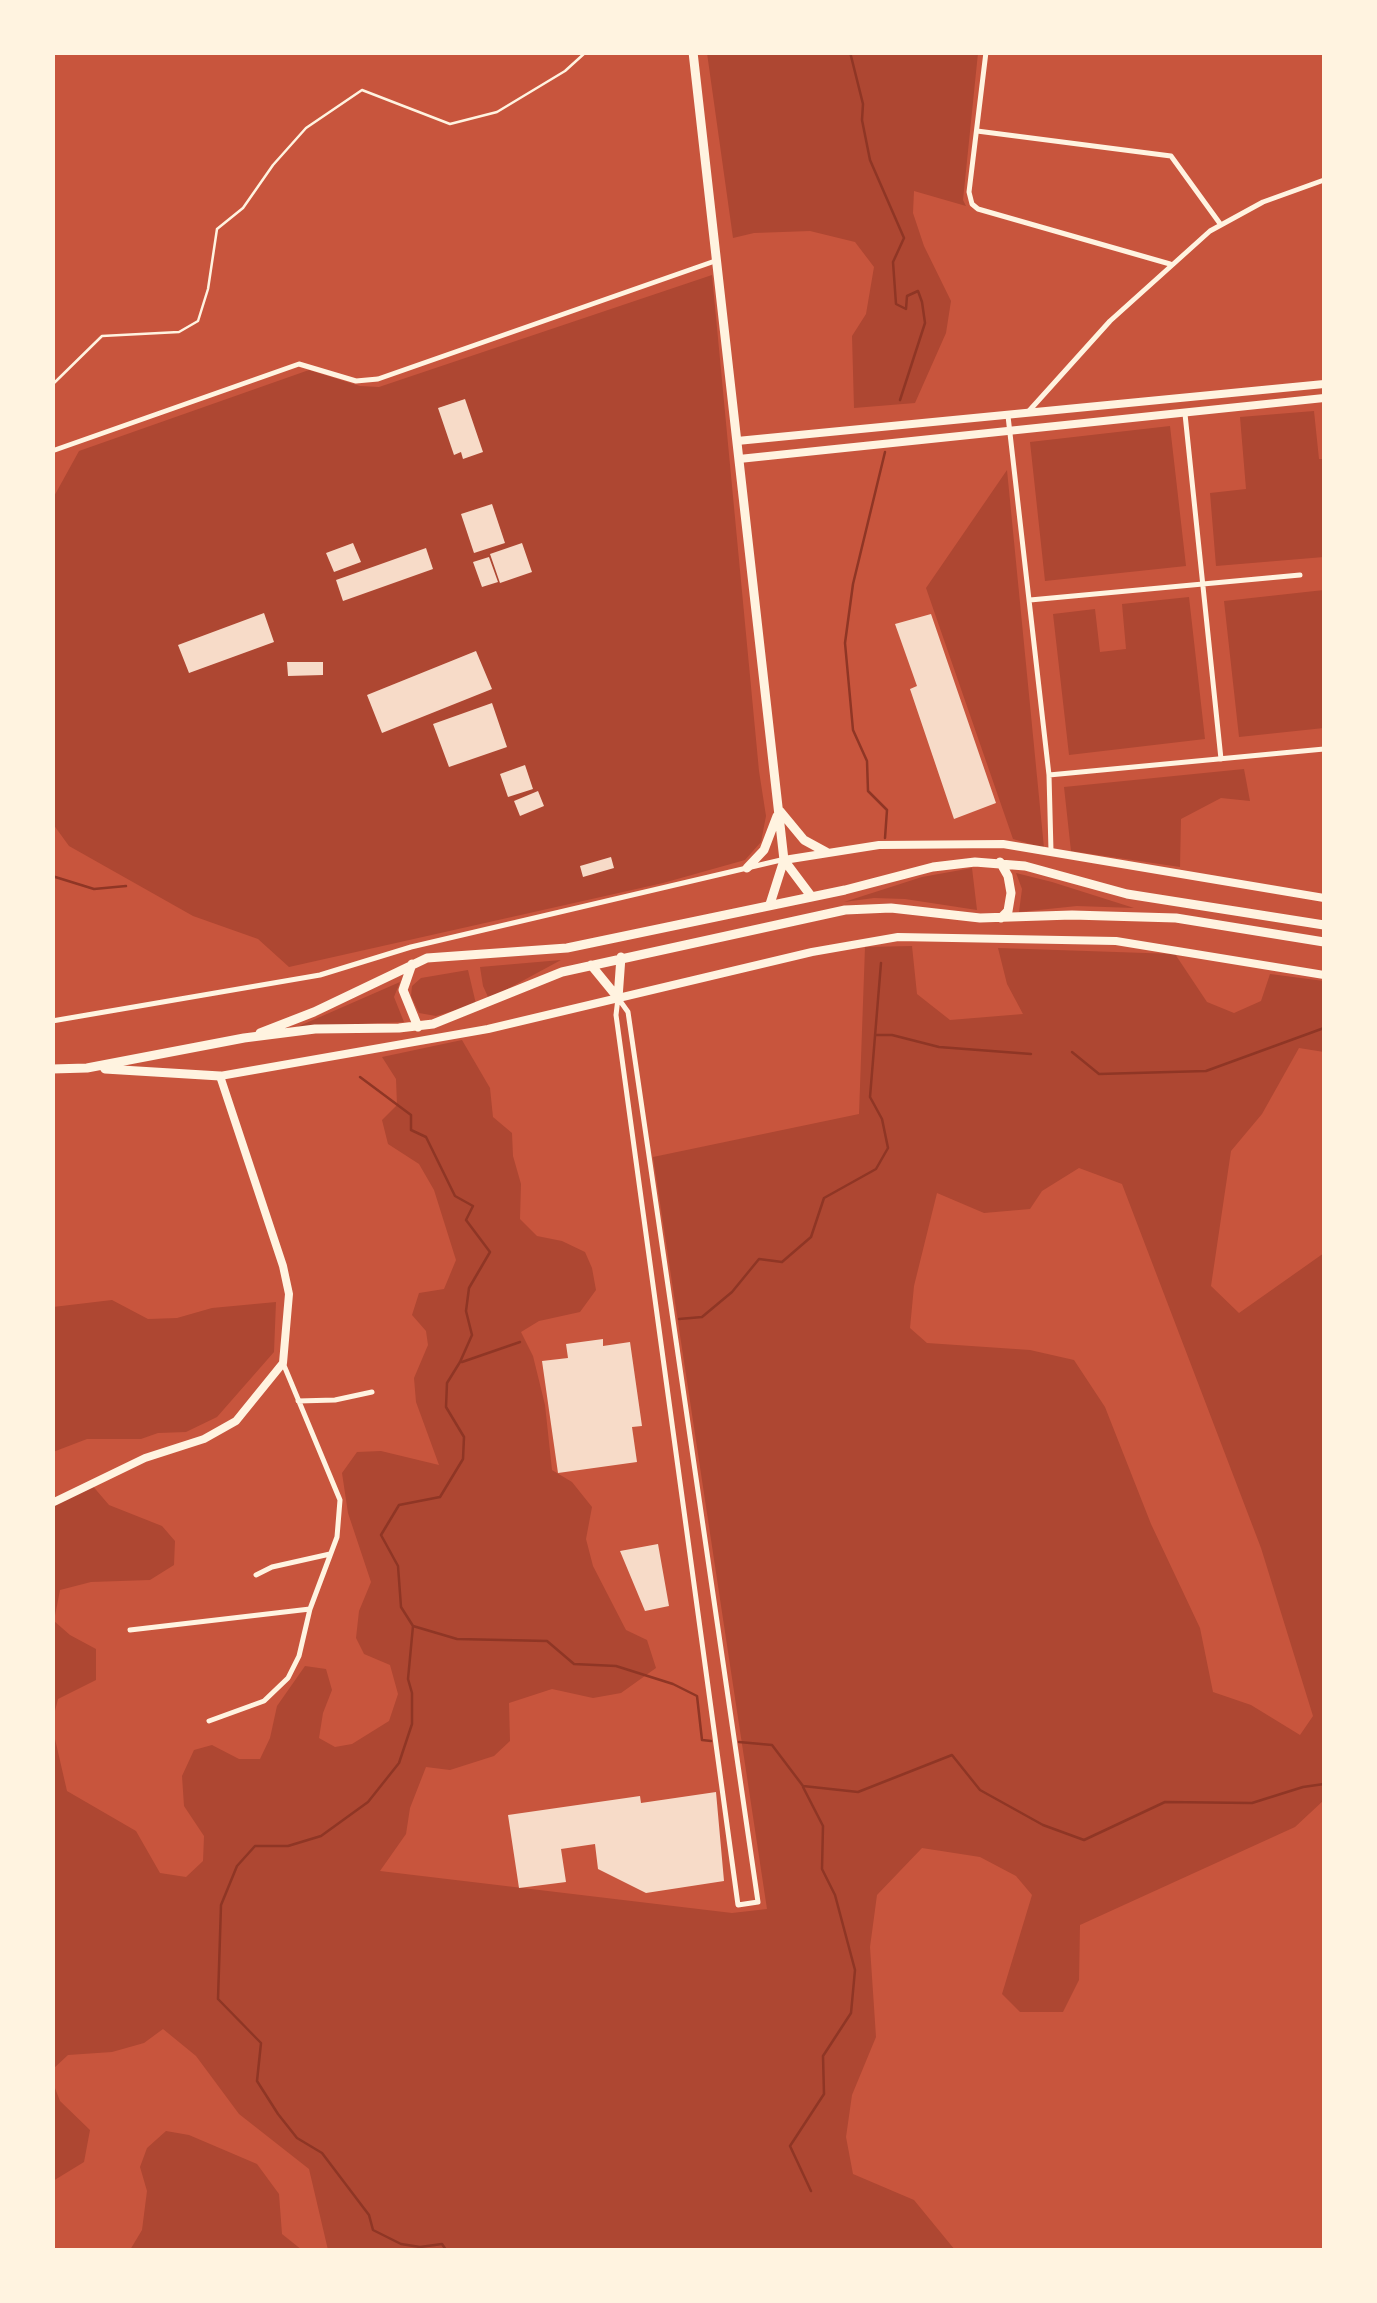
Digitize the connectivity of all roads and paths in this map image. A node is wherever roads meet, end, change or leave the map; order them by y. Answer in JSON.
{"nodes":[{"id":1,"x":586,"y":52,"type":"edge"},
{"id":2,"x":694,"y":52,"type":"edge"},
{"id":3,"x":986,"y":52,"type":"edge"},
{"id":4,"x":976,"y":131,"type":"junction"},
{"id":5,"x":1324,"y":180,"type":"edge"},
{"id":6,"x":1222,"y":225,"type":"junction"},
{"id":7,"x":716,"y":261,"type":"junction"},
{"id":8,"x":1170,"y":264,"type":"junction"},
{"id":9,"x":1324,"y":384,"type":"edge"},
{"id":10,"x":52,"y":385,"type":"edge"},
{"id":11,"x":1224,"y":393,"type":"junction"},
{"id":12,"x":1324,"y":398,"type":"edge"},
{"id":13,"x":1225,"y":407,"type":"junction"},
{"id":14,"x":1184,"y":411,"type":"junction"},
{"id":15,"x":1026,"y":414,"type":"junction"},
{"id":16,"x":1008,"y":416,"type":"junction"},
{"id":17,"x":1010,"y":432,"type":"junction"},
{"id":18,"x":737,"y":441,"type":"junction"},
{"id":19,"x":52,"y":451,"type":"edge"},
{"id":20,"x":739,"y":459,"type":"junction"},
{"id":21,"x":1300,"y":575,"type":"dead end"},
{"id":22,"x":1202,"y":584,"type":"junction"},
{"id":23,"x":1030,"y":600,"type":"junction"},
{"id":24,"x":1324,"y":749,"type":"edge"},
{"id":25,"x":1221,"y":759,"type":"junction"},
{"id":26,"x":1049,"y":775,"type":"junction"},
{"id":27,"x":779,"y":808,"type":"junction"},
{"id":28,"x":826,"y":852,"type":"junction"},
{"id":29,"x":1051,"y":853,"type":"junction"},
{"id":30,"x":784,"y":860,"type":"junction"},
{"id":31,"x":1000,"y":862,"type":"junction"},
{"id":32,"x":747,"y":868,"type":"junction"},
{"id":33,"x":811,"y":896,"type":"junction"},
{"id":34,"x":1324,"y":898,"type":"edge"},
{"id":35,"x":770,"y":904,"type":"junction"},
{"id":36,"x":1002,"y":918,"type":"junction"},
{"id":37,"x":1324,"y":925,"type":"edge"},
{"id":38,"x":1324,"y":942,"type":"edge"},
{"id":39,"x":621,"y":957,"type":"junction"},
{"id":40,"x":413,"y":964,"type":"junction"},
{"id":41,"x":591,"y":965,"type":"junction"},
{"id":42,"x":1324,"y":975,"type":"edge"},
{"id":43,"x":618,"y":998,"type":"junction"},
{"id":44,"x":52,"y":1021,"type":"edge"},
{"id":45,"x":418,"y":1026,"type":"junction"},
{"id":46,"x":244,"y":1038,"type":"junction"},
{"id":47,"x":87,"y":1068,"type":"junction"},
{"id":48,"x":52,"y":1069,"type":"edge"},
{"id":49,"x":220,"y":1076,"type":"junction"},
{"id":50,"x":283,"y":1363,"type":"junction"},
{"id":51,"x":372,"y":1392,"type":"dead end"},
{"id":52,"x":298,"y":1401,"type":"junction"},
{"id":53,"x":52,"y":1503,"type":"edge"},
{"id":54,"x":330,"y":1554,"type":"junction"},
{"id":55,"x":256,"y":1575,"type":"dead end"},
{"id":56,"x":310,"y":1610,"type":"junction"},
{"id":57,"x":130,"y":1630,"type":"dead end"},
{"id":58,"x":209,"y":1721,"type":"dead end"}],
"edges":[{"from":1,"to":10,"type":"path"},
{"from":2,"to":7,"type":"main road"},
{"from":3,"to":4,"type":"street"},
{"from":4,"to":6,"type":"street"},
{"from":4,"to":8,"type":"street"},
{"from":5,"to":6,"type":"street"},
{"from":6,"to":8,"type":"street"},
{"from":7,"to":18,"type":"main road"},
{"from":7,"to":19,"type":"street"},
{"from":8,"to":15,"type":"street"},
{"from":9,"to":11,"type":"street"},
{"from":11,"to":13,"type":"street"},
{"from":11,"to":15,"type":"street"},
{"from":12,"to":13,"type":"street"},
{"from":13,"to":14,"type":"street"},
{"from":14,"to":17,"type":"street"},
{"from":14,"to":22,"type":"street"},
{"from":15,"to":16,"type":"street"},
{"from":16,"to":17,"type":"street"},
{"from":16,"to":18,"type":"street"},
{"from":17,"to":20,"type":"street"},
{"from":17,"to":23,"type":"street"},
{"from":18,"to":20,"type":"main road"},
{"from":20,"to":27,"type":"main road"},
{"from":21,"to":22,"type":"street"},
{"from":22,"to":23,"type":"street"},
{"from":22,"to":25,"type":"street"},
{"from":23,"to":26,"type":"street"},
{"from":24,"to":25,"type":"street"},
{"from":25,"to":26,"type":"street"},
{"from":26,"to":29,"type":"street"},
{"from":27,"to":28,"type":"main road"},
{"from":27,"to":30,"type":"main road"},
{"from":27,"to":32,"type":"main road"},
{"from":28,"to":29,"type":"street"},
{"from":28,"to":30,"type":"street"},
{"from":29,"to":34,"type":"street"},
{"from":30,"to":32,"type":"street"},
{"from":30,"to":33,"type":"main road"},
{"from":30,"to":35,"type":"main road"},
{"from":31,"to":33,"type":"main road"},
{"from":31,"to":36,"type":"main road"},
{"from":31,"to":37,"type":"main road"},
{"from":32,"to":44,"type":"street"},
{"from":33,"to":35,"type":"main road"},
{"from":35,"to":40,"type":"main road"},
{"from":36,"to":38,"type":"main road"},
{"from":36,"to":39,"type":"main road"},
{"from":39,"to":41,"type":"main road"},
{"from":39,"to":43,"type":"main road"},
{"from":40,"to":45,"type":"main road"},
{"from":40,"to":46,"type":"main road"},
{"from":41,"to":43,"type":"main road"},
{"from":41,"to":45,"type":"main road"},
{"from":42,"to":43,"type":"street"},
{"from":43,"to":43,"type":"street"},
{"from":43,"to":49,"type":"street"},
{"from":45,"to":46,"type":"main road"},
{"from":46,"to":47,"type":"main road"},
{"from":47,"to":48,"type":"main road"},
{"from":47,"to":49,"type":"main road"},
{"from":49,"to":50,"type":"street"},
{"from":50,"to":52,"type":"street"},
{"from":50,"to":53,"type":"street"},
{"from":51,"to":52,"type":"street"},
{"from":52,"to":54,"type":"street"},
{"from":54,"to":55,"type":"street"},
{"from":54,"to":56,"type":"street"},
{"from":56,"to":57,"type":"street"},
{"from":56,"to":58,"type":"street"}]}
